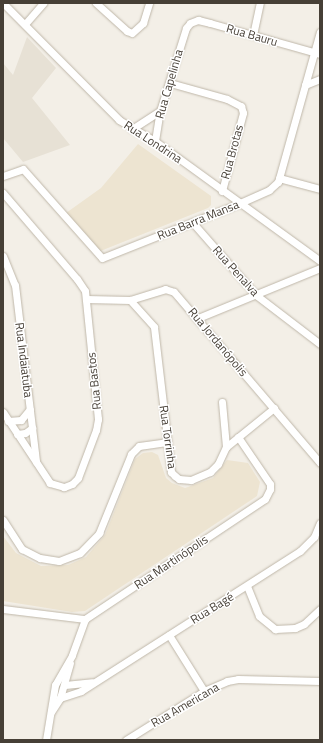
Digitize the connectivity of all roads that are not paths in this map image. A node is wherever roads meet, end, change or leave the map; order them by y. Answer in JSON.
{"nodes":[{"id":1,"x":3,"y":3,"type":"edge"},
{"id":2,"x":43,"y":3,"type":"edge"},
{"id":3,"x":96,"y":3,"type":"edge"},
{"id":4,"x":149,"y":3,"type":"edge"},
{"id":5,"x":260,"y":3,"type":"edge"},
{"id":6,"x":25,"y":24,"type":"junction"},
{"id":7,"x":186,"y":28,"type":"joint"},
{"id":8,"x":320,"y":32,"type":"edge"},
{"id":9,"x":253,"y":35,"type":"junction"},
{"id":10,"x":317,"y":54,"type":"edge"},
{"id":11,"x":320,"y":79,"type":"edge"},
{"id":12,"x":170,"y":83,"type":"junction"},
{"id":13,"x":305,"y":85,"type":"junction"},
{"id":14,"x":160,"y":111,"type":"junction"},
{"id":15,"x":132,"y":128,"type":"junction"},
{"id":16,"x":155,"y":141,"type":"junction"},
{"id":17,"x":3,"y":176,"type":"edge"},
{"id":18,"x":279,"y":178,"type":"junction"},
{"id":19,"x":222,"y":190,"type":"junction"},
{"id":20,"x":320,"y":190,"type":"edge"},
{"id":21,"x":3,"y":193,"type":"edge"},
{"id":22,"x":240,"y":204,"type":"junction"},
{"id":23,"x":193,"y":223,"type":"junction"},
{"id":24,"x":3,"y":256,"type":"edge"},
{"id":25,"x":320,"y":261,"type":"edge"},
{"id":26,"x":320,"y":268,"type":"edge"},
{"id":27,"x":256,"y":295,"type":"junction"},
{"id":28,"x":86,"y":299,"type":"junction"},
{"id":29,"x":130,"y":300,"type":"junction"},
{"id":30,"x":198,"y":318,"type":"junction"},
{"id":31,"x":320,"y":344,"type":"edge"},
{"id":32,"x":222,"y":402,"type":"dead end"},
{"id":33,"x":274,"y":408,"type":"junction"},
{"id":34,"x":30,"y":409,"type":"junction"},
{"id":35,"x":3,"y":412,"type":"edge"},
{"id":36,"x":8,"y":421,"type":"junction"},
{"id":37,"x":32,"y":428,"type":"junction"},
{"id":38,"x":17,"y":434,"type":"junction"},
{"id":39,"x":238,"y":437,"type":"junction"},
{"id":40,"x":167,"y":442,"type":"junction"},
{"id":41,"x":226,"y":447,"type":"junction"},
{"id":42,"x":320,"y":463,"type":"edge"},
{"id":43,"x":36,"y":466,"type":"junction"},
{"id":44,"x":3,"y":520,"type":"edge"},
{"id":45,"x":320,"y":523,"type":"edge"},
{"id":46,"x":247,"y":586,"type":"junction"},
{"id":47,"x":3,"y":609,"type":"edge"},
{"id":48,"x":320,"y":609,"type":"edge"},
{"id":49,"x":85,"y":619,"type":"junction"},
{"id":50,"x":169,"y":635,"type":"junction"},
{"id":51,"x":72,"y":654,"type":"junction"},
{"id":52,"x":320,"y":681,"type":"edge"},
{"id":53,"x":94,"y":682,"type":"junction"},
{"id":54,"x":64,"y":685,"type":"junction"},
{"id":55,"x":204,"y":691,"type":"junction"},
{"id":56,"x":60,"y":698,"type":"junction"},
{"id":57,"x":49,"y":715,"type":"junction"},
{"id":58,"x":140,"y":730,"type":"junction"},
{"id":59,"x":46,"y":740,"type":"edge"},
{"id":60,"x":126,"y":740,"type":"edge"},
{"id":61,"x":140,"y":740,"type":"edge"}],
"edges":[{"from":1,"to":6,"type":"street","name":"Rua Londrina"},
{"from":2,"to":6,"type":"street"},
{"from":3,"to":4,"type":"street"},
{"from":5,"to":9,"type":"street"},
{"from":6,"to":15,"type":"street","name":"Rua Londrina"},
{"from":7,"to":9,"type":"street","name":"Rua Bauru"},
{"from":7,"to":12,"type":"street","name":"Rua Capelinha"},
{"from":8,"to":10,"type":"street","name":"Rua Barra Mansa"},
{"from":9,"to":10,"type":"street","name":"Rua Bauru"},
{"from":10,"to":13,"type":"street","name":"Rua Barra Mansa"},
{"from":11,"to":13,"type":"street"},
{"from":12,"to":14,"type":"street","name":"Rua Capelinha"},
{"from":12,"to":19,"type":"street","name":"Rua Brotas"},
{"from":13,"to":18,"type":"street","name":"Rua Barra Mansa"},
{"from":14,"to":15,"type":"street"},
{"from":14,"to":16,"type":"street","name":"Rua Capelinha"},
{"from":15,"to":16,"type":"street","name":"Rua Londrina"},
{"from":16,"to":19,"type":"street","name":"Rua Londrina"},
{"from":17,"to":23,"type":"street","name":"Rua Barra Mansa"},
{"from":18,"to":20,"type":"street"},
{"from":18,"to":22,"type":"street","name":"Rua Barra Mansa"},
{"from":19,"to":22,"type":"street","name":"Rua Londrina"},
{"from":21,"to":28,"type":"street","name":"Rua Bastos"},
{"from":22,"to":23,"type":"street","name":"Rua Barra Mansa"},
{"from":22,"to":25,"type":"street","name":"Rua Londrina"},
{"from":23,"to":27,"type":"street","name":"Rua Penalva"},
{"from":24,"to":34,"type":"street","name":"Rua Indaiatuba"},
{"from":26,"to":27,"type":"street"},
{"from":27,"to":30,"type":"street"},
{"from":27,"to":31,"type":"street","name":"Rua Penalva"},
{"from":28,"to":29,"type":"street","name":"Rua Jordanópolis"},
{"from":28,"to":43,"type":"street","name":"Rua Bastos"},
{"from":29,"to":30,"type":"street","name":"Rua Jordanópolis"},
{"from":29,"to":40,"type":"street","name":"Rua Torrinha"},
{"from":30,"to":33,"type":"street","name":"Rua Jordanópolis"},
{"from":32,"to":41,"type":"street"},
{"from":33,"to":39,"type":"street","name":"Rua Torrinha"},
{"from":33,"to":42,"type":"street","name":"Rua Jordanópolis"},
{"from":34,"to":36,"type":"street"},
{"from":34,"to":37,"type":"street","name":"Rua Indaiatuba"},
{"from":35,"to":36,"type":"street","name":"Rua Bastos"},
{"from":36,"to":38,"type":"street","name":"Rua Bastos"},
{"from":37,"to":38,"type":"street"},
{"from":37,"to":43,"type":"street","name":"Rua Indaiatuba"},
{"from":38,"to":43,"type":"street","name":"Rua Bastos"},
{"from":39,"to":41,"type":"street","name":"Rua Torrinha"},
{"from":39,"to":49,"type":"street","name":"Rua Martinópolis"},
{"from":40,"to":41,"type":"street","name":"Rua Torrinha"},
{"from":40,"to":44,"type":"street"},
{"from":45,"to":46,"type":"street","name":"Rua Bagé"},
{"from":46,"to":48,"type":"street"},
{"from":46,"to":50,"type":"street","name":"Rua Bagé"},
{"from":47,"to":49,"type":"street"},
{"from":49,"to":51,"type":"street"},
{"from":50,"to":53,"type":"street","name":"Rua Bagé"},
{"from":50,"to":55,"type":"street"},
{"from":51,"to":54,"type":"street"},
{"from":51,"to":57,"type":"street"},
{"from":52,"to":55,"type":"street","name":"Rua Americana"},
{"from":53,"to":54,"type":"street","name":"Rua Bagé"},
{"from":53,"to":56,"type":"street","name":"Rua Bagé"},
{"from":54,"to":56,"type":"street"},
{"from":55,"to":58,"type":"street","name":"Rua Americana"},
{"from":56,"to":57,"type":"street"},
{"from":57,"to":59,"type":"street"},
{"from":58,"to":60,"type":"street","name":"Rua Americana"},
{"from":58,"to":61,"type":"street"}]}
